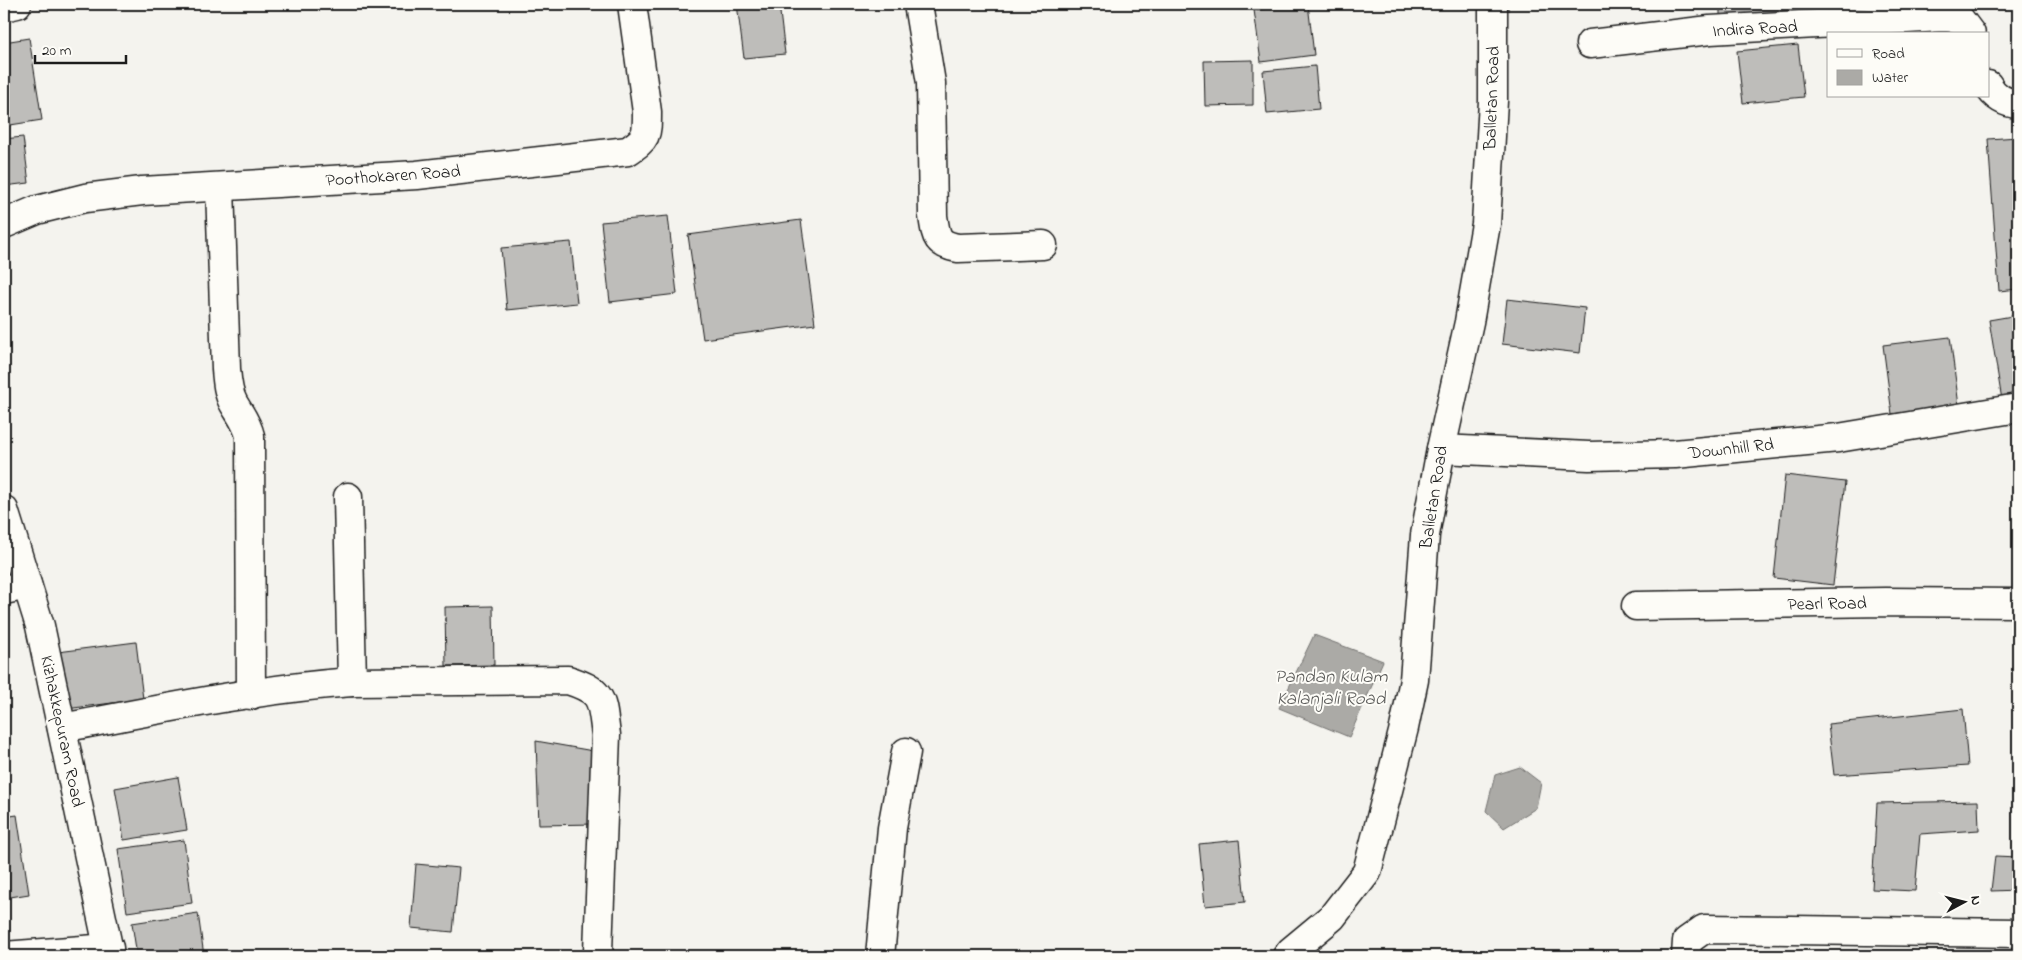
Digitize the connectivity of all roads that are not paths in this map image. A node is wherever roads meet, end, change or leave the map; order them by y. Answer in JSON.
{"nodes":[{"id":1,"x":17,"y":4,"type":"edge"},
{"id":2,"x":632,"y":4,"type":"edge"},
{"id":3,"x":918,"y":4,"type":"edge"},
{"id":4,"x":1493,"y":4,"type":"edge"},
{"id":5,"x":4,"y":7,"type":"edge"},
{"id":6,"x":1970,"y":32,"type":"edge"},
{"id":7,"x":1590,"y":44,"type":"dead end"},
{"id":8,"x":1990,"y":87,"type":"edge"},
{"id":9,"x":2018,"y":104,"type":"edge"},
{"id":10,"x":220,"y":187,"type":"junction"},
{"id":11,"x":4,"y":224,"type":"edge"},
{"id":12,"x":1043,"y":245,"type":"dead end"},
{"id":13,"x":2018,"y":408,"type":"edge"},
{"id":14,"x":1441,"y":449,"type":"junction"},
{"id":15,"x":348,"y":497,"type":"dead end"},
{"id":16,"x":4,"y":510,"type":"edge"},
{"id":17,"x":16,"y":587,"type":"edge"},
{"id":18,"x":2018,"y":603,"type":"edge"},
{"id":19,"x":1636,"y":606,"type":"dead end"},
{"id":20,"x":352,"y":682,"type":"junction"},
{"id":21,"x":251,"y":695,"type":"junction"},
{"id":22,"x":62,"y":728,"type":"junction"},
{"id":23,"x":906,"y":752,"type":"dead end"},
{"id":24,"x":2018,"y":933,"type":"edge"},
{"id":25,"x":109,"y":952,"type":"edge"},
{"id":26,"x":4,"y":956,"type":"edge"},
{"id":27,"x":600,"y":956,"type":"edge"},
{"id":28,"x":880,"y":956,"type":"edge"},
{"id":29,"x":1287,"y":956,"type":"edge"},
{"id":30,"x":1686,"y":956,"type":"edge"}],
"edges":[{"from":1,"to":5,"type":"street"},
{"from":2,"to":10,"type":"street","name":"Poothokaren Road"},
{"from":3,"to":12,"type":"street"},
{"from":4,"to":14,"type":"street","name":"Balletan Road"},
{"from":6,"to":7,"type":"street","name":"Indira Road"},
{"from":8,"to":9,"type":"street"},
{"from":10,"to":11,"type":"street","name":"Poothokaren Road"},
{"from":10,"to":21,"type":"street"},
{"from":13,"to":14,"type":"street","name":"Downhill Rd"},
{"from":14,"to":29,"type":"street","name":"Balletan Road"},
{"from":15,"to":20,"type":"street"},
{"from":16,"to":17,"type":"street","name":"Kizhakkepuram Road"},
{"from":17,"to":22,"type":"street","name":"Kizhakkepuram Road"},
{"from":18,"to":19,"type":"street","name":"Pearl Road"},
{"from":20,"to":21,"type":"street"},
{"from":20,"to":27,"type":"street"},
{"from":21,"to":22,"type":"street"},
{"from":22,"to":25,"type":"street","name":"Kizhakkepuram Road"},
{"from":23,"to":28,"type":"street"},
{"from":24,"to":30,"type":"street"},
{"from":25,"to":26,"type":"street"}]}
